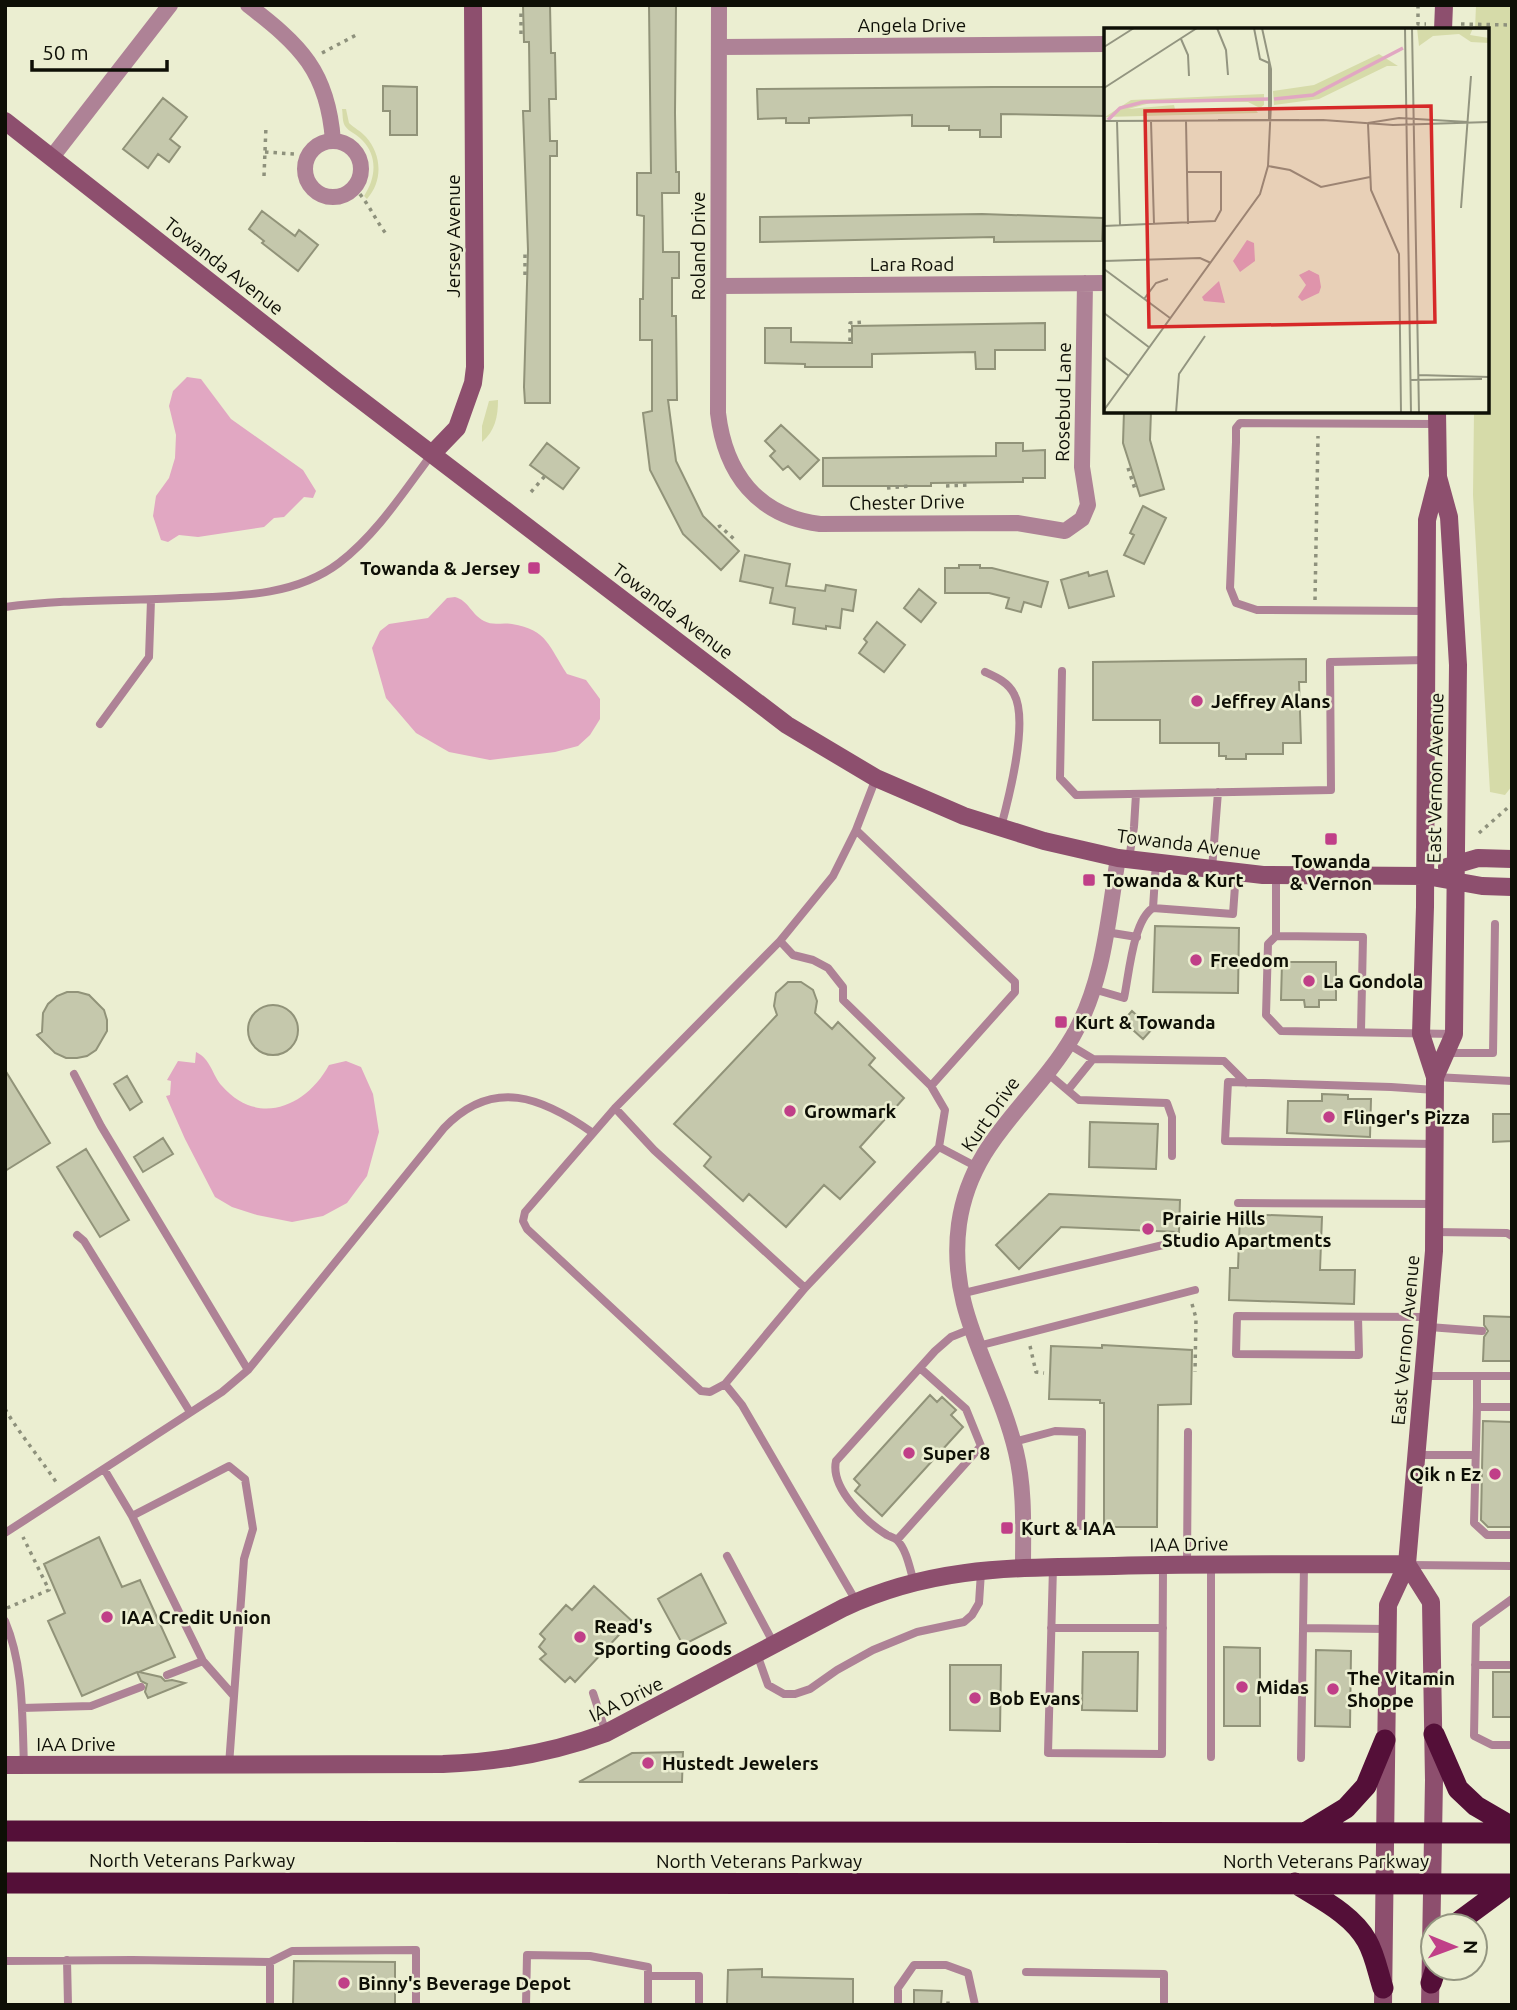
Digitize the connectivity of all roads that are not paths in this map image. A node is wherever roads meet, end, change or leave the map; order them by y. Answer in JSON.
{"nodes":[{"id":1,"x":170,"y":5,"type":"edge"},
{"id":2,"x":248,"y":5,"type":"edge"},
{"id":3,"x":473,"y":5,"type":"edge"},
{"id":4,"x":719,"y":5,"type":"edge"},
{"id":5,"x":1444,"y":5,"type":"edge"},
{"id":6,"x":1443,"y":28,"type":"edge"},
{"id":7,"x":1104,"y":44,"type":"edge"},
{"id":8,"x":719,"y":47,"type":"junction"},
{"id":9,"x":5,"y":121,"type":"edge"},
{"id":10,"x":332,"y":141,"type":"junction"},
{"id":11,"x":52,"y":157,"type":"junction"},
{"id":12,"x":1085,"y":283,"type":"junction"},
{"id":13,"x":1104,"y":283,"type":"edge"},
{"id":14,"x":719,"y":286,"type":"junction"},
{"id":15,"x":1437,"y":417,"type":"edge"},
{"id":16,"x":432,"y":454,"type":"junction"},
{"id":17,"x":1438,"y":477,"type":"junction"},
{"id":18,"x":742,"y":481,"type":"joint"},
{"id":19,"x":1082,"y":519,"type":"joint"},
{"id":20,"x":150,"y":600,"type":"junction"},
{"id":21,"x":5,"y":607,"type":"edge"},
{"id":22,"x":1426,"y":611,"type":"junction"},
{"id":23,"x":1426,"y":660,"type":"junction"},
{"id":24,"x":1062,"y":671,"type":"dead end"},
{"id":25,"x":985,"y":672,"type":"dead end"},
{"id":26,"x":100,"y":724,"type":"dead end"},
{"id":27,"x":876,"y":778,"type":"junction"},
{"id":28,"x":1218,"y":792,"type":"junction"},
{"id":29,"x":1136,"y":794,"type":"junction"},
{"id":30,"x":1001,"y":827,"type":"junction"},
{"id":31,"x":856,"y":830,"type":"junction"},
{"id":32,"x":1123,"y":859,"type":"junction"},
{"id":33,"x":1512,"y":859,"type":"edge"},
{"id":34,"x":1156,"y":862,"type":"junction"},
{"id":35,"x":1212,"y":869,"type":"junction"},
{"id":36,"x":1236,"y":872,"type":"junction"},
{"id":37,"x":1454,"y":872,"type":"junction"},
{"id":38,"x":1276,"y":875,"type":"junction"},
{"id":39,"x":1426,"y":876,"type":"junction"},
{"id":40,"x":1512,"y":887,"type":"edge"},
{"id":41,"x":1153,"y":908,"type":"junction"},
{"id":42,"x":1495,"y":924,"type":"dead end"},
{"id":43,"x":1106,"y":932,"type":"junction"},
{"id":44,"x":1276,"y":936,"type":"junction"},
{"id":45,"x":1137,"y":937,"type":"junction"},
{"id":46,"x":780,"y":941,"type":"junction"},
{"id":47,"x":1093,"y":989,"type":"junction"},
{"id":48,"x":1361,"y":1031,"type":"junction"},
{"id":49,"x":1421,"y":1034,"type":"junction"},
{"id":50,"x":1454,"y":1034,"type":"junction"},
{"id":51,"x":1068,"y":1044,"type":"junction"},
{"id":52,"x":1436,"y":1053,"type":"junction"},
{"id":53,"x":1093,"y":1059,"type":"junction"},
{"id":54,"x":1046,"y":1072,"type":"junction"},
{"id":55,"x":74,"y":1074,"type":"dead end"},
{"id":56,"x":1512,"y":1081,"type":"edge"},
{"id":57,"x":1246,"y":1083,"type":"junction"},
{"id":58,"x":1435,"y":1083,"type":"junction"},
{"id":59,"x":932,"y":1086,"type":"junction"},
{"id":60,"x":1068,"y":1090,"type":"junction"},
{"id":61,"x":615,"y":1108,"type":"junction"},
{"id":62,"x":593,"y":1133,"type":"junction"},
{"id":63,"x":1434,"y":1144,"type":"junction"},
{"id":64,"x":939,"y":1147,"type":"junction"},
{"id":65,"x":1172,"y":1156,"type":"dead end"},
{"id":66,"x":977,"y":1167,"type":"junction"},
{"id":67,"x":1238,"y":1203,"type":"dead end"},
{"id":68,"x":1434,"y":1204,"type":"junction"},
{"id":69,"x":1434,"y":1232,"type":"junction"},
{"id":70,"x":77,"y":1235,"type":"dead end"},
{"id":71,"x":1512,"y":1236,"type":"edge"},
{"id":72,"x":1188,"y":1239,"type":"dead end"},
{"id":73,"x":805,"y":1288,"type":"junction"},
{"id":74,"x":1191,"y":1291,"type":"road end"},
{"id":75,"x":960,"y":1294,"type":"junction"},
{"id":76,"x":1358,"y":1317,"type":"junction"},
{"id":77,"x":1429,"y":1322,"type":"junction"},
{"id":78,"x":971,"y":1329,"type":"junction"},
{"id":79,"x":1482,"y":1331,"type":"dead end"},
{"id":80,"x":978,"y":1346,"type":"junction"},
{"id":81,"x":920,"y":1368,"type":"junction"},
{"id":82,"x":248,"y":1370,"type":"junction"},
{"id":83,"x":1425,"y":1376,"type":"junction"},
{"id":84,"x":1477,"y":1376,"type":"junction"},
{"id":85,"x":1512,"y":1376,"type":"edge"},
{"id":86,"x":725,"y":1384,"type":"junction"},
{"id":87,"x":1477,"y":1407,"type":"junction"},
{"id":88,"x":1512,"y":1407,"type":"edge"},
{"id":89,"x":190,"y":1412,"type":"junction"},
{"id":90,"x":1188,"y":1432,"type":"dead end"},
{"id":91,"x":1014,"y":1442,"type":"junction"},
{"id":92,"x":1416,"y":1455,"type":"junction"},
{"id":93,"x":1475,"y":1455,"type":"junction"},
{"id":94,"x":104,"y":1469,"type":"junction"},
{"id":95,"x":132,"y":1516,"type":"junction"},
{"id":96,"x":1081,"y":1527,"type":"dead end"},
{"id":97,"x":5,"y":1533,"type":"edge"},
{"id":98,"x":1512,"y":1535,"type":"edge"},
{"id":99,"x":897,"y":1540,"type":"junction"},
{"id":100,"x":727,"y":1556,"type":"dead end"},
{"id":101,"x":1163,"y":1564,"type":"junction"},
{"id":102,"x":1186,"y":1564,"type":"junction"},
{"id":103,"x":1212,"y":1564,"type":"junction"},
{"id":104,"x":1304,"y":1564,"type":"junction"},
{"id":105,"x":1407,"y":1564,"type":"junction"},
{"id":106,"x":1512,"y":1566,"type":"edge"},
{"id":107,"x":1053,"y":1567,"type":"junction"},
{"id":108,"x":1023,"y":1568,"type":"junction"},
{"id":109,"x":981,"y":1569,"type":"junction"},
{"id":110,"x":914,"y":1582,"type":"junction"},
{"id":111,"x":1512,"y":1600,"type":"edge"},
{"id":112,"x":856,"y":1602,"type":"junction"},
{"id":113,"x":5,"y":1621,"type":"edge"},
{"id":114,"x":1051,"y":1628,"type":"junction"},
{"id":115,"x":1163,"y":1628,"type":"junction"},
{"id":116,"x":1303,"y":1628,"type":"junction"},
{"id":117,"x":1387,"y":1629,"type":"junction"},
{"id":118,"x":774,"y":1644,"type":"junction"},
{"id":119,"x":757,"y":1654,"type":"junction"},
{"id":120,"x":203,"y":1661,"type":"junction"},
{"id":121,"x":1475,"y":1665,"type":"junction"},
{"id":122,"x":1512,"y":1665,"type":"edge"},
{"id":123,"x":167,"y":1675,"type":"dead end"},
{"id":124,"x":141,"y":1687,"type":"dead end"},
{"id":125,"x":593,"y":1693,"type":"dead end"},
{"id":126,"x":233,"y":1695,"type":"junction"},
{"id":127,"x":22,"y":1708,"type":"junction"},
{"id":128,"x":606,"y":1733,"type":"junction"},
{"id":129,"x":1434,"y":1734,"type":"junction"},
{"id":130,"x":1385,"y":1740,"type":"junction"},
{"id":131,"x":1512,"y":1745,"type":"edge"},
{"id":132,"x":1211,"y":1757,"type":"dead end"},
{"id":133,"x":1301,"y":1758,"type":"dead end"},
{"id":134,"x":5,"y":1765,"type":"edge"},
{"id":135,"x":24,"y":1765,"type":"junction"},
{"id":136,"x":229,"y":1765,"type":"junction"},
{"id":137,"x":1512,"y":1827,"type":"edge"},
{"id":138,"x":5,"y":1831,"type":"edge"},
{"id":139,"x":1305,"y":1833,"type":"junction"},
{"id":140,"x":1384,"y":1833,"type":"junction"},
{"id":141,"x":1433,"y":1833,"type":"junction"},
{"id":142,"x":1512,"y":1833,"type":"edge"},
{"id":143,"x":5,"y":1883,"type":"edge"},
{"id":144,"x":1295,"y":1883,"type":"junction"},
{"id":145,"x":1384,"y":1884,"type":"junction"},
{"id":146,"x":1432,"y":1884,"type":"junction"},
{"id":147,"x":1511,"y":1884,"type":"edge"},
{"id":148,"x":1432,"y":1912,"type":"edge"},
{"id":149,"x":1473,"y":1912,"type":"edge"},
{"id":150,"x":67,"y":1960,"type":"junction"},
{"id":151,"x":5,"y":1961,"type":"edge"},
{"id":152,"x":270,"y":1962,"type":"junction"},
{"id":153,"x":1026,"y":1972,"type":"dead end"},
{"id":154,"x":648,"y":1976,"type":"junction"},
{"id":155,"x":1432,"y":1982,"type":"edge"},
{"id":156,"x":1383,"y":1996,"type":"edge"},
{"id":157,"x":68,"y":2005,"type":"edge"},
{"id":158,"x":270,"y":2005,"type":"edge"},
{"id":159,"x":415,"y":2005,"type":"edge"},
{"id":160,"x":526,"y":2005,"type":"edge"},
{"id":161,"x":648,"y":2005,"type":"edge"},
{"id":162,"x":699,"y":2005,"type":"edge"},
{"id":163,"x":898,"y":2005,"type":"edge"},
{"id":164,"x":975,"y":2005,"type":"edge"},
{"id":165,"x":1164,"y":2005,"type":"edge"},
{"id":166,"x":1430,"y":2005,"type":"edge"}],
"edges":[{"from":1,"to":11,"type":"street"},
{"from":2,"to":10,"type":"street"},
{"from":3,"to":16,"type":"main road","name":"Jersey Avenue"},
{"from":4,"to":8,"type":"street","name":"Roland Drive"},
{"from":5,"to":6,"type":"main road"},
{"from":7,"to":8,"type":"street","name":"Angela Drive"},
{"from":8,"to":14,"type":"street","name":"Roland Drive"},
{"from":9,"to":11,"type":"main road","name":"Towanda Avenue"},
{"from":10,"to":10,"type":"street"},
{"from":11,"to":16,"type":"main road","name":"Towanda Avenue"},
{"from":12,"to":13,"type":"street","name":"Lara Road"},
{"from":12,"to":14,"type":"street","name":"Lara Road"},
{"from":12,"to":19,"type":"street","name":"Rosebud Lane"},
{"from":14,"to":18,"type":"street","name":"Roland Drive"},
{"from":15,"to":17,"type":"main road","name":"East Vernon Avenue"},
{"from":15,"to":22,"type":"lane"},
{"from":16,"to":20,"type":"lane"},
{"from":16,"to":27,"type":"main road","name":"Towanda Avenue"},
{"from":17,"to":22,"type":"main road","name":"East Vernon Avenue"},
{"from":17,"to":37,"type":"main road","name":"East Vernon Avenue"},
{"from":18,"to":19,"type":"street","name":"Chester Drive"},
{"from":20,"to":21,"type":"lane"},
{"from":20,"to":26,"type":"lane"},
{"from":22,"to":23,"type":"main road","name":"East Vernon Avenue"},
{"from":23,"to":28,"type":"lane"},
{"from":23,"to":39,"type":"main road","name":"East Vernon Avenue"},
{"from":24,"to":29,"type":"lane"},
{"from":25,"to":30,"type":"lane"},
{"from":27,"to":30,"type":"main road","name":"Towanda Avenue"},
{"from":27,"to":31,"type":"lane"},
{"from":28,"to":29,"type":"lane"},
{"from":28,"to":35,"type":"lane"},
{"from":29,"to":32,"type":"lane"},
{"from":30,"to":32,"type":"main road","name":"Towanda Avenue"},
{"from":31,"to":46,"type":"lane"},
{"from":31,"to":59,"type":"lane"},
{"from":32,"to":34,"type":"main road","name":"Towanda Avenue"},
{"from":32,"to":43,"type":"street","name":"Kurt Drive"},
{"from":33,"to":37,"type":"main road"},
{"from":34,"to":35,"type":"main road","name":"Towanda Avenue"},
{"from":34,"to":41,"type":"lane"},
{"from":35,"to":36,"type":"main road","name":"Towanda Avenue"},
{"from":36,"to":38,"type":"main road","name":"Towanda Avenue"},
{"from":36,"to":41,"type":"lane"},
{"from":37,"to":39,"type":"main road"},
{"from":37,"to":40,"type":"main road"},
{"from":37,"to":50,"type":"main road","name":"East Vernon Avenue"},
{"from":38,"to":39,"type":"main road","name":"Towanda Avenue"},
{"from":38,"to":44,"type":"lane"},
{"from":39,"to":49,"type":"main road","name":"East Vernon Avenue"},
{"from":41,"to":45,"type":"lane"},
{"from":42,"to":52,"type":"lane"},
{"from":43,"to":45,"type":"lane"},
{"from":43,"to":47,"type":"street","name":"Kurt Drive"},
{"from":44,"to":48,"type":"lane"},
{"from":44,"to":48,"type":"lane"},
{"from":45,"to":47,"type":"lane"},
{"from":46,"to":59,"type":"lane"},
{"from":46,"to":61,"type":"lane"},
{"from":47,"to":51,"type":"street","name":"Kurt Drive"},
{"from":48,"to":49,"type":"lane"},
{"from":49,"to":50,"type":"lane"},
{"from":49,"to":52,"type":"main road","name":"East Vernon Avenue"},
{"from":50,"to":52,"type":"main road","name":"East Vernon Avenue"},
{"from":51,"to":53,"type":"lane"},
{"from":51,"to":54,"type":"street","name":"Kurt Drive"},
{"from":52,"to":58,"type":"main road","name":"East Vernon Avenue"},
{"from":53,"to":57,"type":"lane"},
{"from":53,"to":60,"type":"lane"},
{"from":54,"to":60,"type":"lane"},
{"from":54,"to":66,"type":"street","name":"Kurt Drive"},
{"from":55,"to":82,"type":"lane"},
{"from":56,"to":58,"type":"lane"},
{"from":57,"to":58,"type":"lane"},
{"from":57,"to":63,"type":"lane"},
{"from":58,"to":63,"type":"main road","name":"East Vernon Avenue"},
{"from":59,"to":64,"type":"lane"},
{"from":60,"to":65,"type":"lane"},
{"from":61,"to":62,"type":"lane"},
{"from":61,"to":73,"type":"lane"},
{"from":62,"to":82,"type":"lane"},
{"from":62,"to":86,"type":"lane"},
{"from":63,"to":68,"type":"main road","name":"East Vernon Avenue"},
{"from":64,"to":66,"type":"lane"},
{"from":64,"to":73,"type":"lane"},
{"from":66,"to":75,"type":"street","name":"Kurt Drive"},
{"from":67,"to":68,"type":"lane"},
{"from":68,"to":69,"type":"main road","name":"East Vernon Avenue"},
{"from":69,"to":71,"type":"lane"},
{"from":69,"to":77,"type":"main road","name":"East Vernon Avenue"},
{"from":70,"to":89,"type":"lane"},
{"from":72,"to":75,"type":"lane"},
{"from":73,"to":86,"type":"lane"},
{"from":74,"to":80,"type":"lane"},
{"from":75,"to":78,"type":"street","name":"Kurt Drive"},
{"from":76,"to":76,"type":"lane"},
{"from":76,"to":77,"type":"lane"},
{"from":77,"to":79,"type":"lane"},
{"from":77,"to":83,"type":"main road","name":"East Vernon Avenue"},
{"from":78,"to":80,"type":"street","name":"Kurt Drive"},
{"from":78,"to":81,"type":"lane"},
{"from":80,"to":91,"type":"street","name":"Kurt Drive"},
{"from":81,"to":99,"type":"lane"},
{"from":81,"to":99,"type":"lane"},
{"from":82,"to":89,"type":"lane"},
{"from":83,"to":84,"type":"lane"},
{"from":83,"to":92,"type":"main road","name":"East Vernon Avenue"},
{"from":84,"to":85,"type":"lane"},
{"from":84,"to":87,"type":"lane"},
{"from":86,"to":112,"type":"lane"},
{"from":87,"to":88,"type":"lane"},
{"from":87,"to":93,"type":"lane"},
{"from":89,"to":94,"type":"lane"},
{"from":90,"to":102,"type":"lane"},
{"from":91,"to":96,"type":"lane"},
{"from":91,"to":108,"type":"street","name":"Kurt Drive"},
{"from":92,"to":93,"type":"lane"},
{"from":92,"to":105,"type":"main road","name":"East Vernon Avenue"},
{"from":93,"to":98,"type":"lane"},
{"from":94,"to":95,"type":"lane"},
{"from":94,"to":97,"type":"lane"},
{"from":95,"to":120,"type":"lane"},
{"from":95,"to":126,"type":"lane"},
{"from":99,"to":110,"type":"lane"},
{"from":100,"to":118,"type":"lane"},
{"from":101,"to":102,"type":"main road","name":"IAA Drive"},
{"from":101,"to":107,"type":"main road","name":"IAA Drive"},
{"from":101,"to":115,"type":"lane"},
{"from":102,"to":103,"type":"main road","name":"IAA Drive"},
{"from":103,"to":104,"type":"main road","name":"IAA Drive"},
{"from":103,"to":132,"type":"lane"},
{"from":104,"to":105,"type":"main road","name":"IAA Drive"},
{"from":104,"to":116,"type":"lane"},
{"from":105,"to":106,"type":"lane"},
{"from":105,"to":117,"type":"main road","name":"East Vernon Avenue"},
{"from":105,"to":129,"type":"main road"},
{"from":107,"to":108,"type":"main road","name":"IAA Drive"},
{"from":107,"to":114,"type":"lane"},
{"from":108,"to":109,"type":"main road","name":"IAA Drive"},
{"from":109,"to":110,"type":"main road","name":"IAA Drive"},
{"from":109,"to":119,"type":"lane"},
{"from":110,"to":112,"type":"main road","name":"IAA Drive"},
{"from":111,"to":121,"type":"lane"},
{"from":112,"to":118,"type":"main road","name":"IAA Drive"},
{"from":113,"to":127,"type":"lane"},
{"from":114,"to":115,"type":"lane"},
{"from":114,"to":115,"type":"lane"},
{"from":116,"to":117,"type":"lane"},
{"from":116,"to":133,"type":"lane"},
{"from":117,"to":130,"type":"main road","name":"East Vernon Avenue"},
{"from":118,"to":119,"type":"main road","name":"IAA Drive"},
{"from":119,"to":128,"type":"main road","name":"IAA Drive"},
{"from":120,"to":123,"type":"lane"},
{"from":120,"to":126,"type":"lane"},
{"from":121,"to":122,"type":"lane"},
{"from":121,"to":131,"type":"lane"},
{"from":124,"to":127,"type":"lane"},
{"from":125,"to":128,"type":"lane"},
{"from":126,"to":136,"type":"lane"},
{"from":127,"to":135,"type":"lane"},
{"from":128,"to":136,"type":"main road","name":"IAA Drive"},
{"from":129,"to":137,"type":"highway"},
{"from":129,"to":141,"type":"main road"},
{"from":130,"to":139,"type":"highway"},
{"from":130,"to":140,"type":"main road","name":"East Vernon Avenue"},
{"from":134,"to":135,"type":"main road","name":"IAA Drive"},
{"from":135,"to":136,"type":"main road","name":"IAA Drive"},
{"from":138,"to":139,"type":"highway","name":"North Veterans Parkway"},
{"from":139,"to":140,"type":"highway","name":"North Veterans Parkway"},
{"from":140,"to":141,"type":"highway","name":"North Veterans Parkway"},
{"from":140,"to":145,"type":"main road","name":"East Vernon Avenue"},
{"from":141,"to":142,"type":"highway","name":"North Veterans Parkway"},
{"from":141,"to":146,"type":"main road"},
{"from":143,"to":144,"type":"highway","name":"North Veterans Parkway"},
{"from":144,"to":145,"type":"highway","name":"North Veterans Parkway"},
{"from":144,"to":156,"type":"highway"},
{"from":145,"to":146,"type":"highway","name":"North Veterans Parkway"},
{"from":145,"to":156,"type":"main road","name":"East Vernon Avenue"},
{"from":146,"to":147,"type":"highway","name":"North Veterans Parkway"},
{"from":146,"to":148,"type":"main road"},
{"from":147,"to":149,"type":"highway"},
{"from":150,"to":151,"type":"lane"},
{"from":150,"to":152,"type":"lane"},
{"from":150,"to":157,"type":"lane"},
{"from":152,"to":158,"type":"lane"},
{"from":152,"to":159,"type":"lane"},
{"from":153,"to":165,"type":"lane"},
{"from":154,"to":160,"type":"lane"},
{"from":154,"to":161,"type":"lane"},
{"from":154,"to":162,"type":"lane"},
{"from":155,"to":166,"type":"main road"},
{"from":163,"to":164,"type":"lane"}]}
